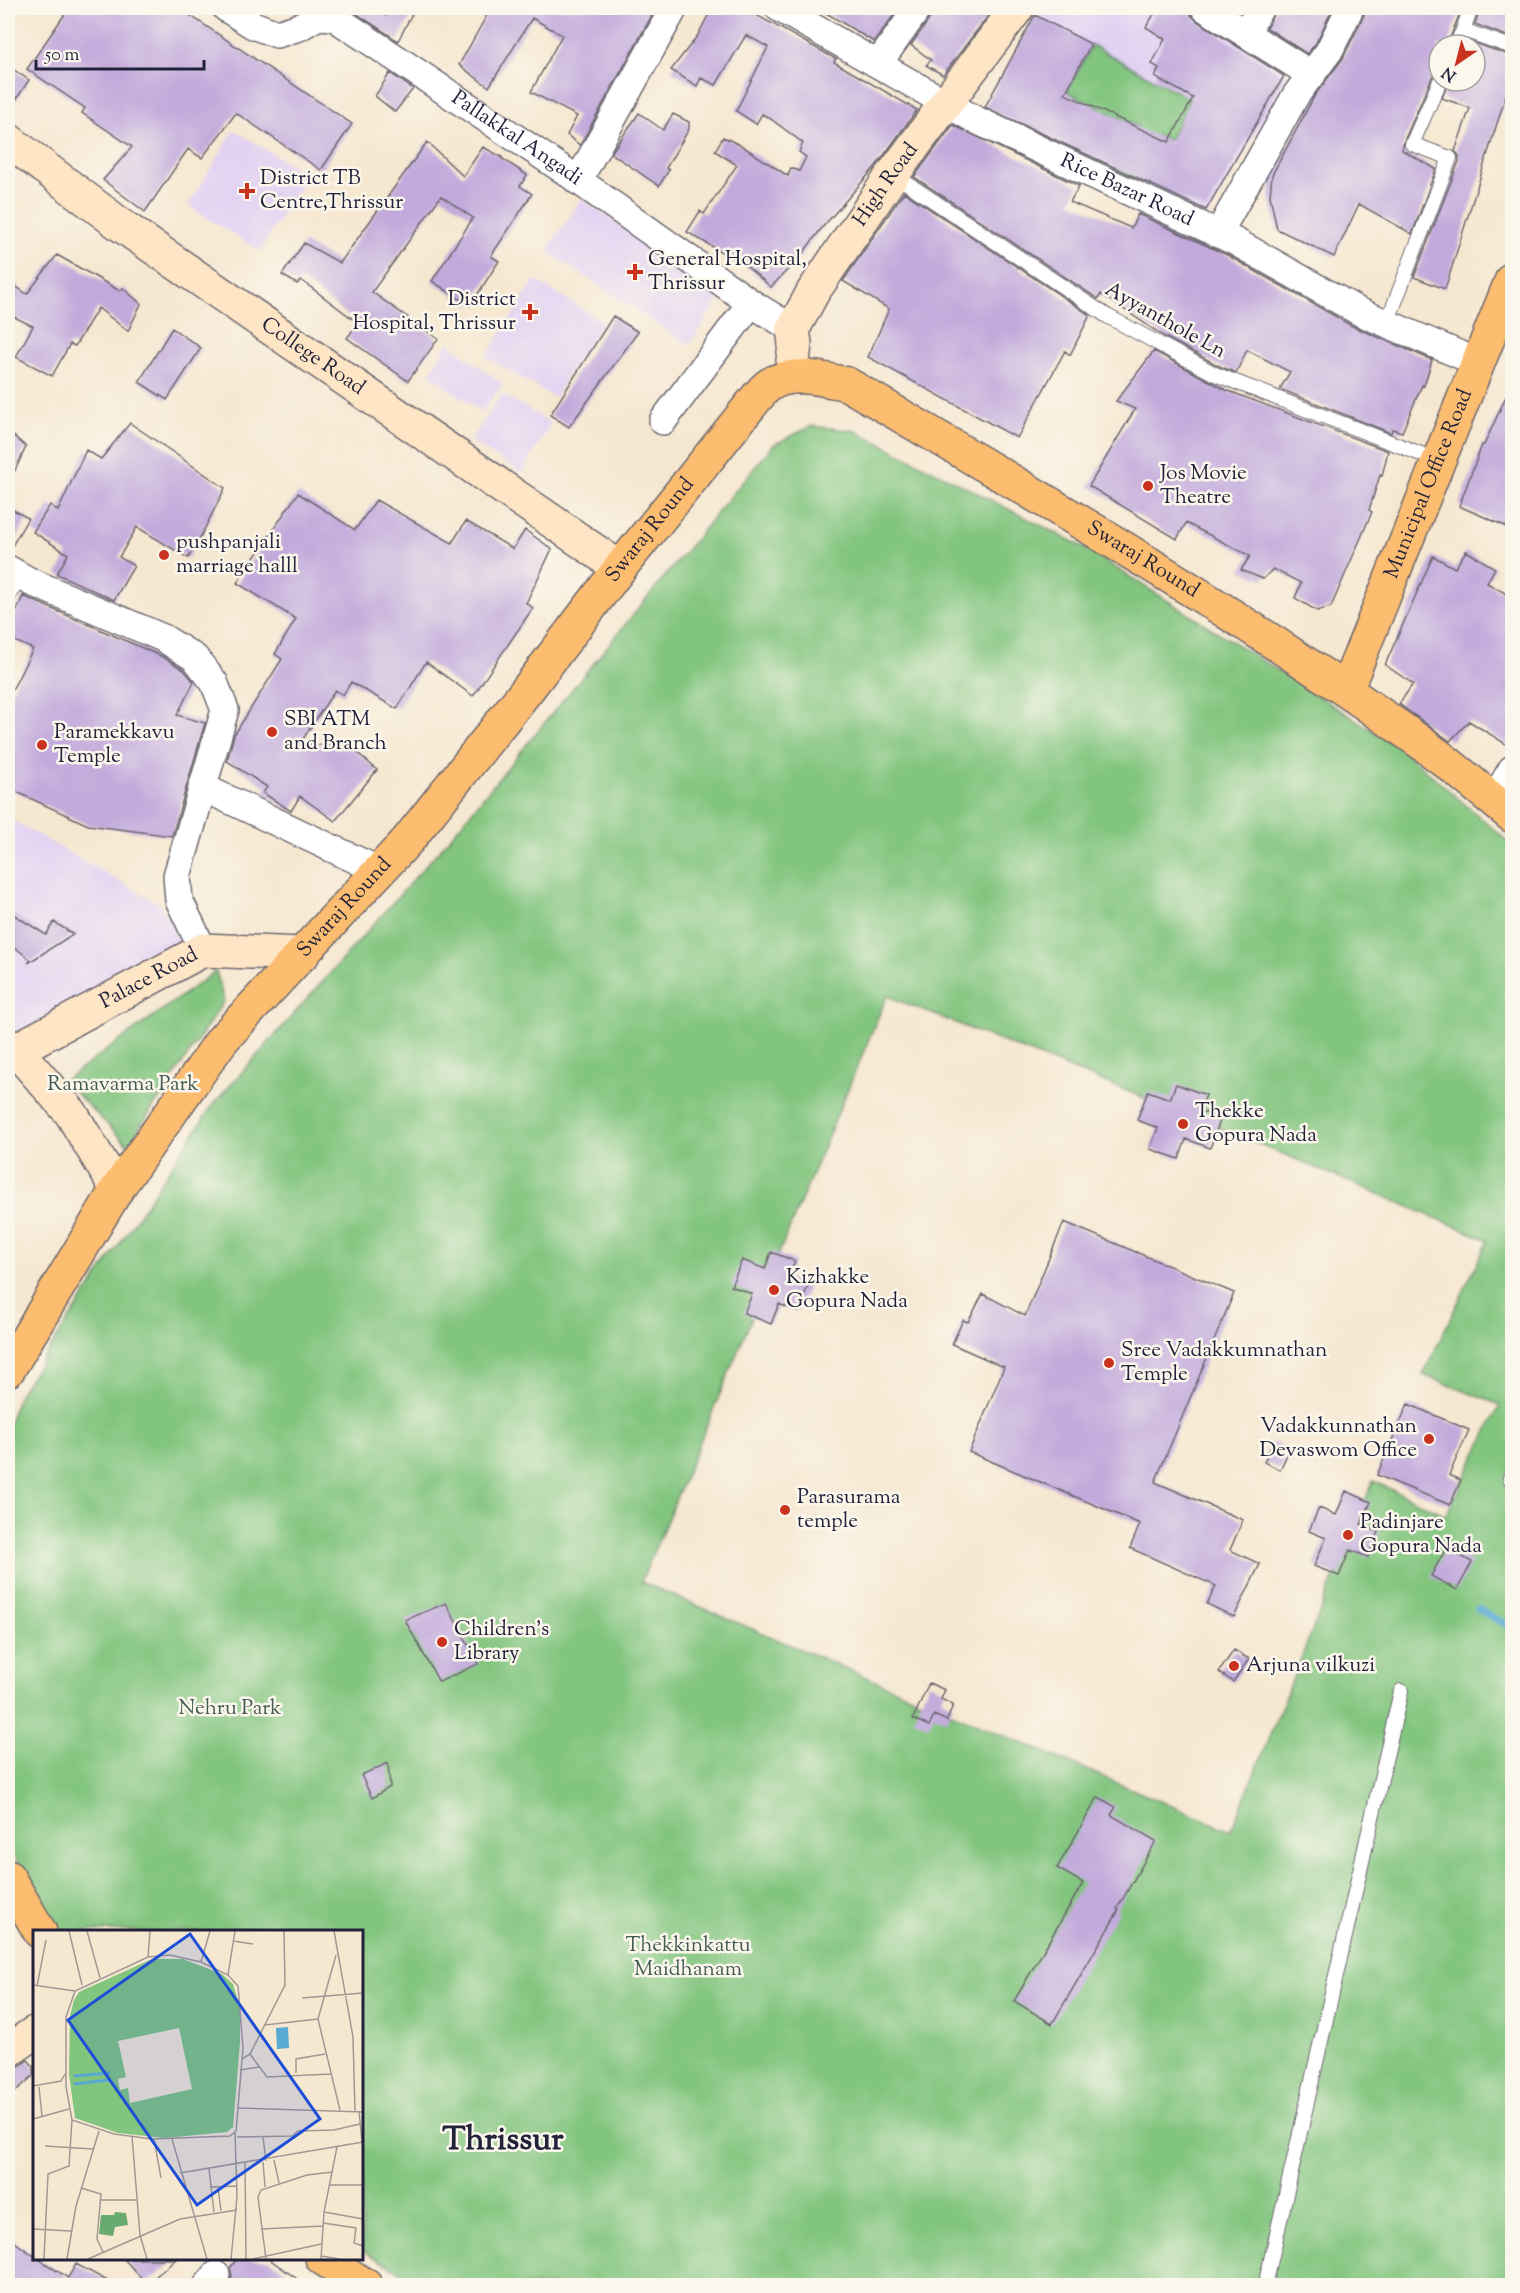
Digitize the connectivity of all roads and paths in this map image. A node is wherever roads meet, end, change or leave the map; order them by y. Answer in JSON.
{"nodes":[{"id":1,"x":226,"y":8,"type":"edge"},
{"id":2,"x":674,"y":8,"type":"edge"},
{"id":3,"x":779,"y":8,"type":"edge"},
{"id":4,"x":918,"y":8,"type":"edge"},
{"id":5,"x":1017,"y":8,"type":"edge"},
{"id":6,"x":1205,"y":8,"type":"edge"},
{"id":7,"x":1260,"y":8,"type":"edge"},
{"id":8,"x":1350,"y":8,"type":"edge"},
{"id":9,"x":1471,"y":8,"type":"edge"},
{"id":10,"x":1463,"y":30,"type":"junction"},
{"id":11,"x":1246,"y":33,"type":"junction"},
{"id":12,"x":1462,"y":33,"type":"edge"},
{"id":13,"x":1512,"y":47,"type":"edge"},
{"id":14,"x":878,"y":64,"type":"junction"},
{"id":15,"x":1312,"y":75,"type":"junction"},
{"id":16,"x":1435,"y":93,"type":"edge"},
{"id":17,"x":944,"y":104,"type":"junction"},
{"id":18,"x":8,"y":140,"type":"edge"},
{"id":19,"x":893,"y":174,"type":"junction"},
{"id":20,"x":578,"y":181,"type":"junction"},
{"id":21,"x":1218,"y":234,"type":"junction"},
{"id":22,"x":1512,"y":279,"type":"edge"},
{"id":23,"x":751,"y":303,"type":"junction"},
{"id":24,"x":1387,"y":323,"type":"junction"},
{"id":25,"x":794,"y":329,"type":"junction"},
{"id":26,"x":1479,"y":363,"type":"junction"},
{"id":27,"x":791,"y":377,"type":"junction"},
{"id":28,"x":663,"y":421,"type":"dead end"},
{"id":29,"x":1439,"y":461,"type":"junction"},
{"id":30,"x":620,"y":568,"type":"junction"},
{"id":31,"x":11,"y":581,"type":"edge"},
{"id":32,"x":1346,"y":690,"type":"junction"},
{"id":33,"x":1512,"y":770,"type":"edge"},
{"id":34,"x":202,"y":787,"type":"junction"},
{"id":35,"x":1503,"y":808,"type":"edge"},
{"id":36,"x":380,"y":871,"type":"junction"},
{"id":37,"x":203,"y":950,"type":"junction"},
{"id":38,"x":303,"y":954,"type":"junction"},
{"id":39,"x":12,"y":1052,"type":"edge"},
{"id":40,"x":117,"y":1189,"type":"junction"},
{"id":41,"x":8,"y":1370,"type":"edge"},
{"id":42,"x":1401,"y":1691,"type":"dead end"},
{"id":43,"x":8,"y":1877,"type":"edge"},
{"id":44,"x":39,"y":1930,"type":"edge"},
{"id":45,"x":33,"y":2034,"type":"edge"},
{"id":46,"x":8,"y":2051,"type":"edge"},
{"id":47,"x":324,"y":2260,"type":"edge"},
{"id":48,"x":366,"y":2286,"type":"edge"},
{"id":49,"x":1265,"y":2286,"type":"edge"}],
"edges":[{"from":1,"to":20,"type":"street","name":"Pallakkal Angadi"},
{"from":2,"to":20,"type":"street"},
{"from":3,"to":14,"type":"street","name":"Rice Bazar Road"},
{"from":4,"to":14,"type":"street"},
{"from":5,"to":17,"type":"main road","name":"High Road"},
{"from":6,"to":11,"type":"street"},
{"from":7,"to":11,"type":"street"},
{"from":8,"to":15,"type":"street"},
{"from":9,"to":10,"type":"lane"},
{"from":10,"to":12,"type":"lane"},
{"from":10,"to":13,"type":"lane"},
{"from":11,"to":15,"type":"street"},
{"from":14,"to":17,"type":"street","name":"Rice Bazar Road"},
{"from":15,"to":21,"type":"street"},
{"from":16,"to":24,"type":"lane"},
{"from":17,"to":19,"type":"main road","name":"High Road"},
{"from":17,"to":21,"type":"street","name":"Rice Bazar Road"},
{"from":18,"to":30,"type":"main road","name":"College Road"},
{"from":19,"to":25,"type":"main road","name":"High Road"},
{"from":19,"to":29,"type":"lane","name":"Ayyanthole Ln"},
{"from":20,"to":23,"type":"street","name":"Pallakkal Angadi"},
{"from":21,"to":24,"type":"street","name":"Rice Bazar Road"},
{"from":22,"to":26,"type":"main road","name":"Municipal Office Road"},
{"from":23,"to":25,"type":"street","name":"Pallakkal Angadi"},
{"from":23,"to":28,"type":"street"},
{"from":24,"to":26,"type":"street","name":"Rice Bazar Road"},
{"from":25,"to":27,"type":"main road","name":"High Road"},
{"from":26,"to":29,"type":"main road","name":"Municipal Office Road"},
{"from":27,"to":30,"type":"main road","name":"Swaraj Round"},
{"from":27,"to":32,"type":"main road","name":"Swaraj Round"},
{"from":29,"to":32,"type":"main road","name":"Municipal Office Road"},
{"from":30,"to":36,"type":"main road","name":"Swaraj Round"},
{"from":31,"to":34,"type":"street"},
{"from":32,"to":35,"type":"main road","name":"Swaraj Round"},
{"from":33,"to":35,"type":"street"},
{"from":34,"to":36,"type":"street"},
{"from":34,"to":37,"type":"street"},
{"from":36,"to":38,"type":"main road","name":"Swaraj Round"},
{"from":37,"to":38,"type":"main road","name":"Palace Road"},
{"from":37,"to":39,"type":"main road","name":"Palace Road"},
{"from":38,"to":40,"type":"main road","name":"Swaraj Round"},
{"from":39,"to":40,"type":"main road"},
{"from":40,"to":41,"type":"main road","name":"Swaraj Round"},
{"from":42,"to":49,"type":"lane"},
{"from":43,"to":44,"type":"main road"},
{"from":45,"to":46,"type":"main road"},
{"from":47,"to":48,"type":"main road"}]}
